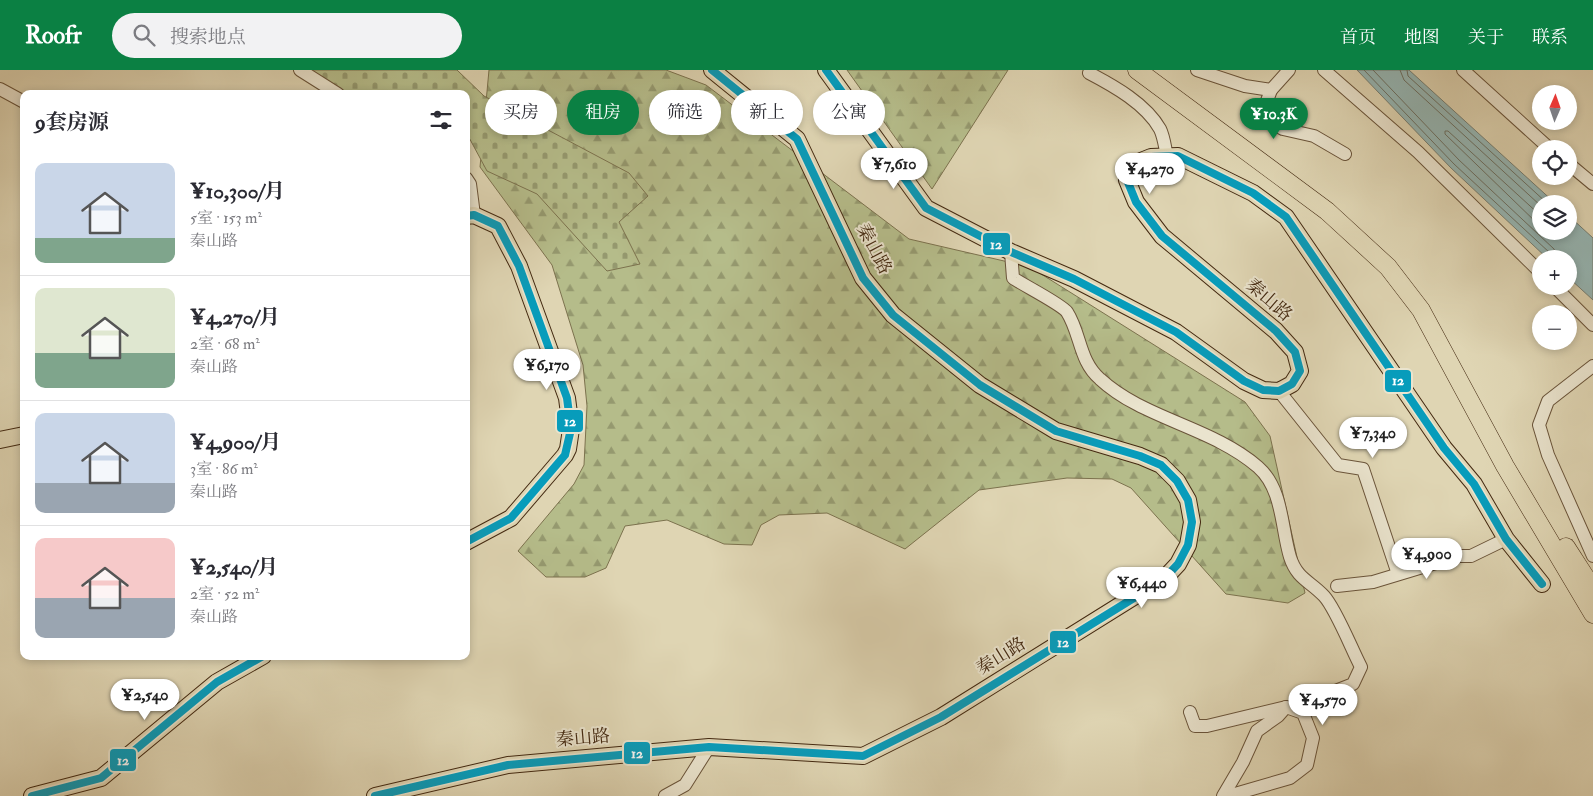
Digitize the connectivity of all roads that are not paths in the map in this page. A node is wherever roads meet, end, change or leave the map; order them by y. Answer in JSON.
{"nodes":[{"id":1,"x":300,"y":70,"type":"edge"},
{"id":2,"x":712,"y":70,"type":"edge"},
{"id":3,"x":826,"y":70,"type":"edge"},
{"id":4,"x":1137,"y":70,"type":"edge"},
{"id":5,"x":1155,"y":70,"type":"edge"},
{"id":6,"x":1197,"y":70,"type":"edge"},
{"id":7,"x":1289,"y":70,"type":"edge"},
{"id":8,"x":1324,"y":70,"type":"edge"},
{"id":9,"x":1463,"y":70,"type":"edge"},
{"id":10,"x":1089,"y":74,"type":"dead end"},
{"id":11,"x":0,"y":88,"type":"edge"},
{"id":12,"x":332,"y":90,"type":"edge"},
{"id":13,"x":1271,"y":90,"type":"junction"},
{"id":14,"x":20,"y":100,"type":"edge"},
{"id":15,"x":1540,"y":140,"type":"edge"},
{"id":16,"x":1345,"y":154,"type":"dead end"},
{"id":17,"x":1167,"y":156,"type":"junction"},
{"id":18,"x":1577,"y":171,"type":"edge"},
{"id":19,"x":470,"y":184,"type":"edge"},
{"id":20,"x":1593,"y":184,"type":"edge"},
{"id":21,"x":470,"y":216,"type":"edge"},
{"id":22,"x":1011,"y":252,"type":"junction"},
{"id":23,"x":1532,"y":264,"type":"edge"},
{"id":24,"x":1563,"y":295,"type":"edge"},
{"id":25,"x":1593,"y":325,"type":"edge"},
{"id":26,"x":1593,"y":366,"type":"edge"},
{"id":27,"x":1279,"y":391,"type":"junction"},
{"id":28,"x":20,"y":436,"type":"edge"},
{"id":29,"x":0,"y":440,"type":"edge"},
{"id":30,"x":1506,"y":539,"type":"junction"},
{"id":31,"x":470,"y":540,"type":"edge"},
{"id":32,"x":1593,"y":556,"type":"edge"},
{"id":33,"x":1398,"y":574,"type":"junction"},
{"id":34,"x":1542,"y":584,"type":"dead end"},
{"id":35,"x":1337,"y":586,"type":"dead end"},
{"id":36,"x":1593,"y":589,"type":"edge"},
{"id":37,"x":1593,"y":614,"type":"edge"},
{"id":38,"x":256,"y":660,"type":"edge"},
{"id":39,"x":1286,"y":707,"type":"junction"},
{"id":40,"x":1190,"y":712,"type":"dead end"},
{"id":41,"x":1303,"y":713,"type":"junction"},
{"id":42,"x":709,"y":747,"type":"junction"},
{"id":43,"x":32,"y":796,"type":"edge"},
{"id":44,"x":375,"y":796,"type":"edge"},
{"id":45,"x":665,"y":796,"type":"edge"},
{"id":46,"x":1223,"y":796,"type":"edge"},
{"id":47,"x":1228,"y":796,"type":"edge"}],
"edges":[{"from":1,"to":12,"type":"street"},
{"from":2,"to":42,"type":"main road","name":"秦山路"},
{"from":3,"to":22,"type":"main road"},
{"from":4,"to":37,"type":"highway"},
{"from":5,"to":36,"type":"highway"},
{"from":6,"to":13,"type":"street"},
{"from":7,"to":13,"type":"street"},
{"from":8,"to":23,"type":"street"},
{"from":9,"to":15,"type":"street"},
{"from":10,"to":17,"type":"street"},
{"from":11,"to":14,"type":"street"},
{"from":13,"to":16,"type":"street"},
{"from":17,"to":27,"type":"main road","name":"秦山路"},
{"from":17,"to":30,"type":"main road","name":"秦山路"},
{"from":18,"to":20,"type":"street"},
{"from":19,"to":21,"type":"street"},
{"from":21,"to":31,"type":"main road"},
{"from":22,"to":27,"type":"main road"},
{"from":22,"to":41,"type":"street"},
{"from":24,"to":25,"type":"street"},
{"from":26,"to":32,"type":"street"},
{"from":27,"to":33,"type":"street"},
{"from":28,"to":29,"type":"main road"},
{"from":30,"to":33,"type":"street"},
{"from":30,"to":34,"type":"main road","name":"秦山路"},
{"from":33,"to":35,"type":"street"},
{"from":38,"to":43,"type":"main road"},
{"from":39,"to":40,"type":"street"},
{"from":39,"to":41,"type":"street"},
{"from":39,"to":46,"type":"street"},
{"from":41,"to":47,"type":"street"},
{"from":42,"to":44,"type":"main road","name":"秦山路"},
{"from":42,"to":45,"type":"street"}]}
